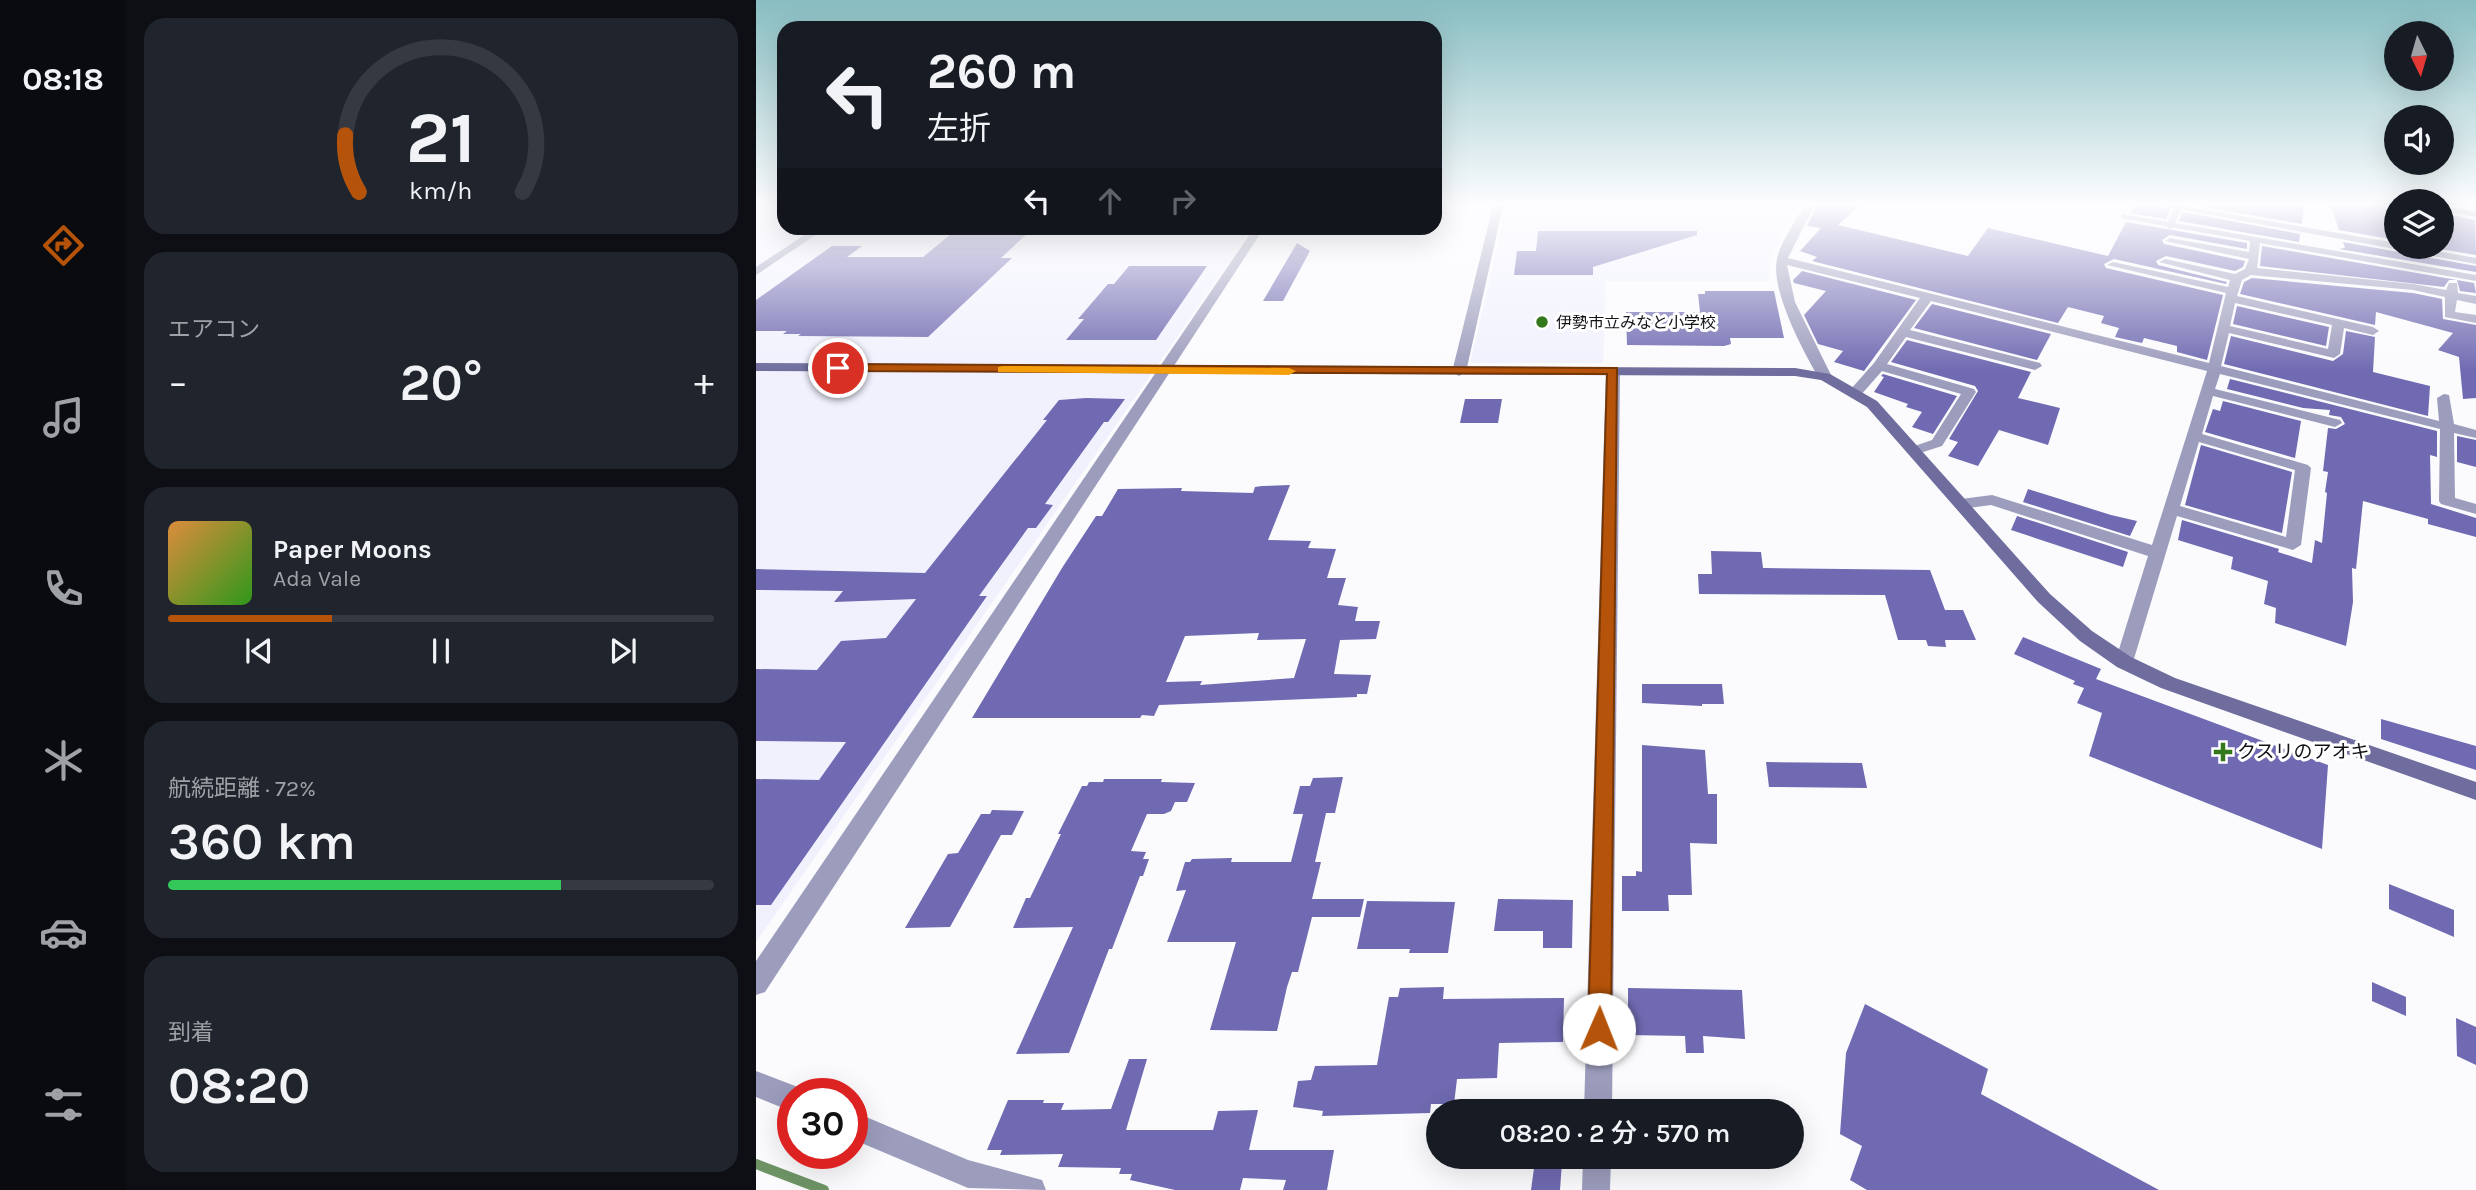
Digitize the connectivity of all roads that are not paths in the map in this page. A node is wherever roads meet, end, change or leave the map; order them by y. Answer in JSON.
{"nodes":[{"id":1,"x":771,"y":262,"type":"edge"},
{"id":2,"x":1237,"y":262,"type":"edge"},
{"id":3,"x":1485,"y":262,"type":"edge"},
{"id":4,"x":1782,"y":262,"type":"edge"},
{"id":5,"x":1788,"y":262,"type":"edge"},
{"id":6,"x":2165,"y":262,"type":"dead end"},
{"id":7,"x":2253,"y":262,"type":"edge"},
{"id":8,"x":2381,"y":262,"type":"edge"},
{"id":9,"x":2450,"y":262,"type":"edge"},
{"id":10,"x":2113,"y":265,"type":"dead end"},
{"id":11,"x":756,"y":272,"type":"edge"},
{"id":12,"x":2243,"y":274,"type":"junction"},
{"id":13,"x":2454,"y":274,"type":"junction"},
{"id":14,"x":2476,"y":278,"type":"edge"},
{"id":15,"x":2232,"y":295,"type":"junction"},
{"id":16,"x":2453,"y":295,"type":"junction"},
{"id":17,"x":1928,"y":296,"type":"junction"},
{"id":18,"x":2476,"y":300,"type":"edge"},
{"id":19,"x":2476,"y":319,"type":"edge"},
{"id":20,"x":2339,"y":324,"type":"junction"},
{"id":21,"x":2223,"y":328,"type":"junction"},
{"id":22,"x":2374,"y":331,"type":"dead end"},
{"id":23,"x":1902,"y":332,"type":"junction"},
{"id":24,"x":1879,"y":366,"type":"junction"},
{"id":25,"x":2035,"y":366,"type":"dead end"},
{"id":26,"x":756,"y":367,"type":"edge"},
{"id":27,"x":2214,"y":370,"type":"junction"},
{"id":28,"x":1165,"y":371,"type":"junction"},
{"id":29,"x":1613,"y":371,"type":"junction"},
{"id":30,"x":1459,"y":372,"type":"junction"},
{"id":31,"x":1825,"y":377,"type":"junction"},
{"id":32,"x":2208,"y":391,"type":"junction"},
{"id":33,"x":1855,"y":393,"type":"junction"},
{"id":34,"x":2444,"y":398,"type":"dead end"},
{"id":35,"x":2335,"y":424,"type":"dead end"},
{"id":36,"x":2447,"y":427,"type":"junction"},
{"id":37,"x":2476,"y":434,"type":"edge"},
{"id":38,"x":2193,"y":436,"type":"junction"},
{"id":39,"x":1914,"y":451,"type":"junction"},
{"id":40,"x":1961,"y":503,"type":"junction"},
{"id":41,"x":2171,"y":509,"type":"junction"},
{"id":42,"x":2476,"y":509,"type":"edge"},
{"id":43,"x":2158,"y":553,"type":"junction"},
{"id":44,"x":2124,"y":662,"type":"junction"},
{"id":45,"x":2476,"y":791,"type":"edge"},
{"id":46,"x":756,"y":983,"type":"edge"},
{"id":47,"x":756,"y":1084,"type":"edge"},
{"id":48,"x":777,"y":1093,"type":"edge"},
{"id":49,"x":1598,"y":1099,"type":"edge"},
{"id":50,"x":868,"y":1132,"type":"edge"},
{"id":51,"x":1597,"y":1169,"type":"edge"},
{"id":52,"x":1032,"y":1190,"type":"edge"},
{"id":53,"x":1596,"y":1190,"type":"edge"}],
"edges":[{"from":1,"to":11,"type":"street"},
{"from":2,"to":28,"type":"street"},
{"from":3,"to":30,"type":"street"},
{"from":4,"to":31,"type":"street"},
{"from":5,"to":17,"type":"street"},
{"from":6,"to":12,"type":"street"},
{"from":7,"to":12,"type":"street"},
{"from":8,"to":13,"type":"street"},
{"from":9,"to":13,"type":"street"},
{"from":10,"to":15,"type":"street"},
{"from":12,"to":15,"type":"street"},
{"from":12,"to":16,"type":"street"},
{"from":13,"to":14,"type":"street"},
{"from":13,"to":16,"type":"street"},
{"from":15,"to":20,"type":"street"},
{"from":15,"to":21,"type":"street"},
{"from":16,"to":18,"type":"street"},
{"from":16,"to":19,"type":"street"},
{"from":17,"to":23,"type":"street"},
{"from":17,"to":27,"type":"street"},
{"from":20,"to":21,"type":"street"},
{"from":20,"to":22,"type":"street"},
{"from":21,"to":27,"type":"street"},
{"from":23,"to":24,"type":"street"},
{"from":23,"to":25,"type":"street"},
{"from":24,"to":33,"type":"street"},
{"from":24,"to":39,"type":"street"},
{"from":26,"to":28,"type":"street"},
{"from":27,"to":32,"type":"street"},
{"from":27,"to":36,"type":"street"},
{"from":28,"to":30,"type":"street"},
{"from":28,"to":46,"type":"street"},
{"from":29,"to":30,"type":"street"},
{"from":29,"to":31,"type":"street"},
{"from":29,"to":49,"type":"street"},
{"from":31,"to":33,"type":"street"},
{"from":32,"to":35,"type":"street"},
{"from":32,"to":38,"type":"street"},
{"from":33,"to":39,"type":"street"},
{"from":34,"to":36,"type":"street"},
{"from":36,"to":37,"type":"street"},
{"from":36,"to":42,"type":"street"},
{"from":38,"to":41,"type":"street"},
{"from":38,"to":41,"type":"street"},
{"from":39,"to":40,"type":"street"},
{"from":40,"to":43,"type":"street"},
{"from":40,"to":44,"type":"street"},
{"from":41,"to":43,"type":"street"},
{"from":43,"to":44,"type":"street"},
{"from":44,"to":45,"type":"street"},
{"from":47,"to":48,"type":"street"},
{"from":50,"to":52,"type":"street"},
{"from":51,"to":53,"type":"street"}]}
